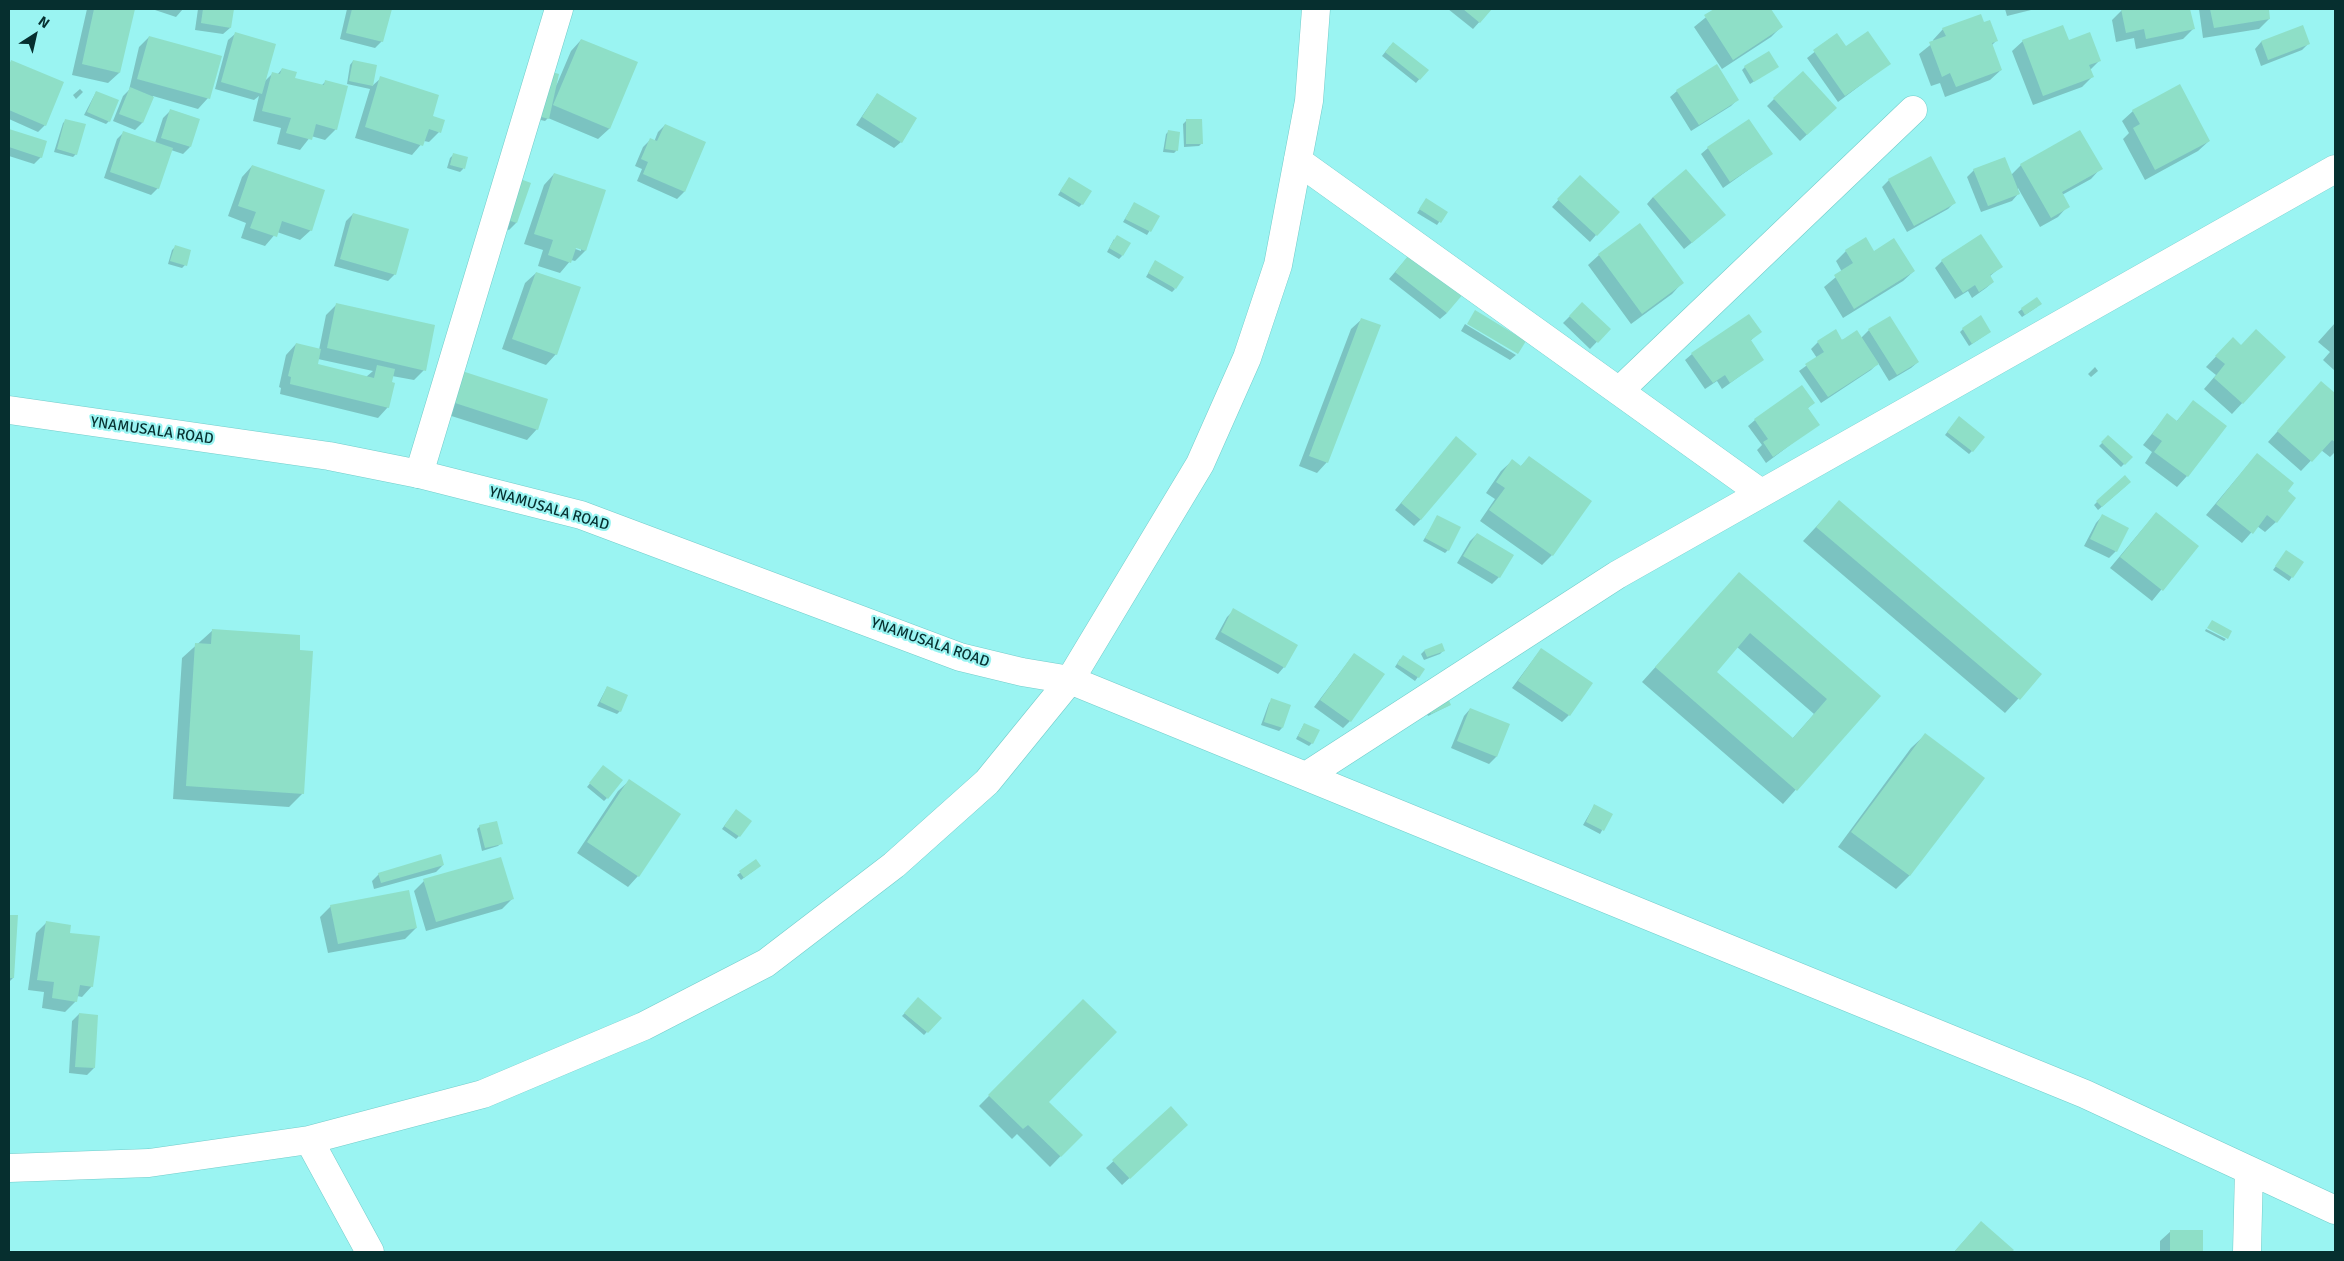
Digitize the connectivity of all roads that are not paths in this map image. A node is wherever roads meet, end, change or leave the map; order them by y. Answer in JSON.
{"nodes":[{"id":1,"x":558,"y":9,"type":"edge"},
{"id":2,"x":1316,"y":9,"type":"edge"},
{"id":3,"x":1913,"y":110,"type":"dead end"},
{"id":4,"x":1298,"y":161,"type":"junction"},
{"id":5,"x":2335,"y":169,"type":"edge"},
{"id":6,"x":1619,"y":391,"type":"junction"},
{"id":7,"x":9,"y":410,"type":"edge"},
{"id":8,"x":419,"y":474,"type":"junction"},
{"id":9,"x":1761,"y":493,"type":"junction"},
{"id":10,"x":1070,"y":680,"type":"junction"},
{"id":11,"x":1306,"y":776,"type":"junction"},
{"id":12,"x":309,"y":1140,"type":"junction"},
{"id":13,"x":9,"y":1168,"type":"edge"},
{"id":14,"x":2249,"y":1170,"type":"junction"},
{"id":15,"x":2335,"y":1210,"type":"edge"},
{"id":16,"x":370,"y":1252,"type":"edge"},
{"id":17,"x":2247,"y":1252,"type":"edge"}],
"edges":[{"from":1,"to":8,"type":"street"},
{"from":2,"to":4,"type":"street"},
{"from":3,"to":6,"type":"street"},
{"from":4,"to":6,"type":"street"},
{"from":4,"to":10,"type":"street"},
{"from":5,"to":9,"type":"street"},
{"from":6,"to":9,"type":"street"},
{"from":7,"to":8,"type":"street","name":"YNAMUSALA ROAD"},
{"from":8,"to":10,"type":"street","name":"YNAMUSALA ROAD"},
{"from":9,"to":11,"type":"street"},
{"from":10,"to":11,"type":"street","name":"YNAMUSALA ROAD"},
{"from":10,"to":12,"type":"street"},
{"from":11,"to":14,"type":"street","name":"YNAMUSALA ROAD"},
{"from":12,"to":13,"type":"street"},
{"from":12,"to":16,"type":"street"},
{"from":14,"to":15,"type":"street","name":"YNAMUSALA ROAD"},
{"from":14,"to":17,"type":"street"}]}
